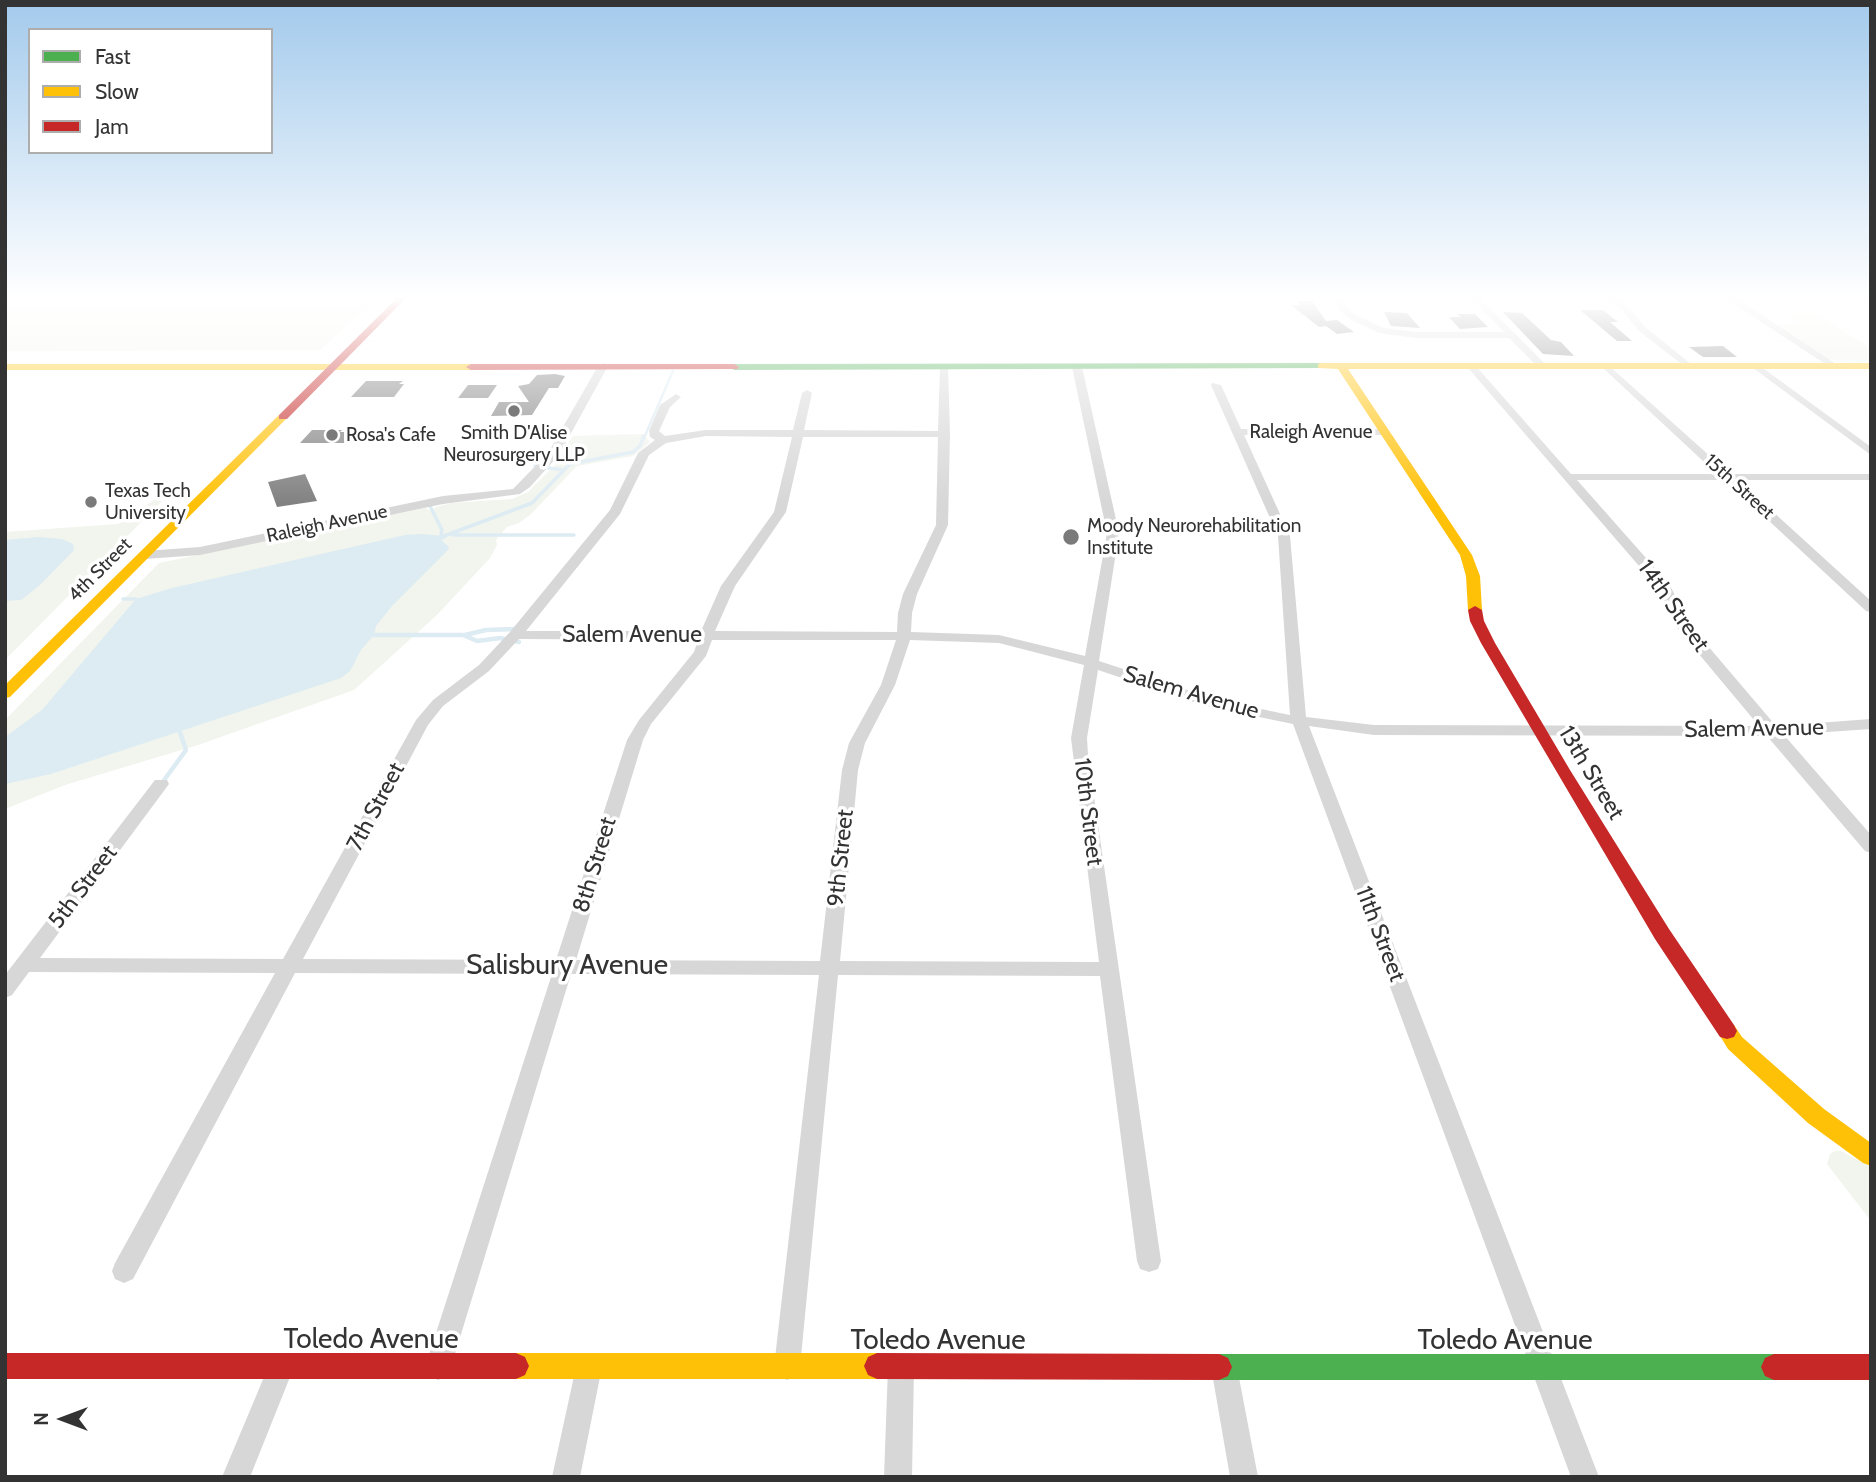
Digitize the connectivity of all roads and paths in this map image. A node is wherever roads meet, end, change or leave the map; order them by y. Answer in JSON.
{"nodes":[{"id":1,"x":334,"y":366,"type":"junction"},
{"id":2,"x":603,"y":366,"type":"junction"},
{"id":3,"x":1688,"y":366,"type":"joint"},
{"id":4,"x":1756,"y":366,"type":"junction"},
{"id":5,"x":1833,"y":366,"type":"joint"},
{"id":6,"x":1871,"y":366,"type":"edge"},
{"id":7,"x":5,"y":367,"type":"edge"},
{"id":8,"x":945,"y":367,"type":"junction"},
{"id":9,"x":1077,"y":367,"type":"junction"},
{"id":10,"x":1342,"y":367,"type":"junction"},
{"id":11,"x":1472,"y":367,"type":"junction"},
{"id":12,"x":1543,"y":367,"type":"joint"},
{"id":13,"x":1607,"y":367,"type":"junction"},
{"id":14,"x":1216,"y":385,"type":"dead end"},
{"id":15,"x":807,"y":393,"type":"dead end"},
{"id":16,"x":676,"y":397,"type":"dead end"},
{"id":17,"x":1238,"y":432,"type":"junction"},
{"id":18,"x":1384,"y":432,"type":"junction"},
{"id":19,"x":798,"y":433,"type":"junction"},
{"id":20,"x":945,"y":434,"type":"junction"},
{"id":21,"x":663,"y":440,"type":"junction"},
{"id":22,"x":1871,"y":452,"type":"edge"},
{"id":23,"x":1569,"y":477,"type":"junction"},
{"id":24,"x":1729,"y":477,"type":"junction"},
{"id":25,"x":1871,"y":477,"type":"edge"},
{"id":26,"x":145,"y":555,"type":"junction"},
{"id":27,"x":1871,"y":608,"type":"edge"},
{"id":28,"x":515,"y":635,"type":"junction"},
{"id":29,"x":707,"y":635,"type":"junction"},
{"id":30,"x":904,"y":636,"type":"junction"},
{"id":31,"x":1092,"y":663,"type":"junction"},
{"id":32,"x":5,"y":694,"type":"edge"},
{"id":33,"x":1299,"y":721,"type":"junction"},
{"id":34,"x":1871,"y":724,"type":"edge"},
{"id":35,"x":1539,"y":730,"type":"junction"},
{"id":36,"x":1772,"y":731,"type":"junction"},
{"id":37,"x":161,"y":784,"type":"dead end"},
{"id":38,"x":1871,"y":847,"type":"edge"},
{"id":39,"x":25,"y":965,"type":"junction"},
{"id":40,"x":290,"y":965,"type":"junction"},
{"id":41,"x":564,"y":965,"type":"junction"},
{"id":42,"x":829,"y":967,"type":"junction"},
{"id":43,"x":1109,"y":968,"type":"junction"},
{"id":44,"x":5,"y":990,"type":"edge"},
{"id":45,"x":1871,"y":1156,"type":"edge"},
{"id":46,"x":1149,"y":1261,"type":"dead end"},
{"id":47,"x":124,"y":1271,"type":"dead end"},
{"id":48,"x":5,"y":1366,"type":"edge"},
{"id":49,"x":281,"y":1367,"type":"junction"},
{"id":50,"x":438,"y":1367,"type":"junction"},
{"id":51,"x":589,"y":1367,"type":"junction"},
{"id":52,"x":786,"y":1367,"type":"junction"},
{"id":53,"x":901,"y":1367,"type":"junction"},
{"id":54,"x":1224,"y":1367,"type":"junction"},
{"id":55,"x":1544,"y":1367,"type":"junction"},
{"id":56,"x":1869,"y":1370,"type":"edge"},
{"id":57,"x":236,"y":1477,"type":"edge"},
{"id":58,"x":566,"y":1477,"type":"edge"},
{"id":59,"x":898,"y":1477,"type":"edge"},
{"id":60,"x":1244,"y":1477,"type":"edge"},
{"id":61,"x":1585,"y":1477,"type":"edge"}],
"edges":[{"from":1,"to":2,"type":"main road"},
{"from":1,"to":7,"type":"main road"},
{"from":1,"to":26,"type":"main road","name":"4th Street"},
{"from":2,"to":8,"type":"main road"},
{"from":2,"to":26,"type":"street","name":"Raleigh Avenue"},
{"from":3,"to":4,"type":"main road"},
{"from":3,"to":13,"type":"main road"},
{"from":4,"to":5,"type":"main road"},
{"from":4,"to":22,"type":"street"},
{"from":5,"to":6,"type":"main road"},
{"from":8,"to":9,"type":"main road"},
{"from":8,"to":20,"type":"street","name":"9th Street"},
{"from":9,"to":10,"type":"main road"},
{"from":9,"to":31,"type":"street","name":"10th Street"},
{"from":10,"to":11,"type":"main road"},
{"from":10,"to":18,"type":"main road","name":"13th Street"},
{"from":11,"to":12,"type":"main road"},
{"from":11,"to":23,"type":"street","name":"14th Street"},
{"from":12,"to":13,"type":"main road"},
{"from":13,"to":24,"type":"street","name":"15th Street"},
{"from":14,"to":17,"type":"street","name":"11th Street"},
{"from":15,"to":19,"type":"street","name":"8th Street"},
{"from":16,"to":21,"type":"street"},
{"from":17,"to":18,"type":"street","name":"Raleigh Avenue"},
{"from":17,"to":33,"type":"street","name":"11th Street"},
{"from":18,"to":35,"type":"main road","name":"13th Street"},
{"from":19,"to":20,"type":"street"},
{"from":19,"to":21,"type":"street"},
{"from":19,"to":29,"type":"street","name":"8th Street"},
{"from":20,"to":30,"type":"street","name":"9th Street"},
{"from":21,"to":28,"type":"street","name":"7th Street"},
{"from":23,"to":24,"type":"street"},
{"from":23,"to":36,"type":"street","name":"14th Street"},
{"from":24,"to":25,"type":"street"},
{"from":24,"to":27,"type":"street","name":"15th Street"},
{"from":26,"to":32,"type":"main road","name":"4th Street"},
{"from":28,"to":29,"type":"street","name":"Salem Avenue"},
{"from":28,"to":40,"type":"street","name":"7th Street"},
{"from":29,"to":30,"type":"street","name":"Salem Avenue"},
{"from":29,"to":41,"type":"street","name":"8th Street"},
{"from":30,"to":31,"type":"street","name":"Salem Avenue"},
{"from":30,"to":42,"type":"street","name":"9th Street"},
{"from":31,"to":33,"type":"street","name":"Salem Avenue"},
{"from":31,"to":43,"type":"street","name":"10th Street"},
{"from":33,"to":35,"type":"street","name":"Salem Avenue"},
{"from":33,"to":55,"type":"street","name":"11th Street"},
{"from":34,"to":36,"type":"street","name":"Salem Avenue"},
{"from":35,"to":36,"type":"street","name":"Salem Avenue"},
{"from":35,"to":45,"type":"main road","name":"13th Street"},
{"from":36,"to":38,"type":"street","name":"14th Street"},
{"from":37,"to":39,"type":"street","name":"5th Street"},
{"from":39,"to":40,"type":"street","name":"Salisbury Avenue"},
{"from":39,"to":44,"type":"street","name":"5th Street"},
{"from":40,"to":41,"type":"street","name":"Salisbury Avenue"},
{"from":40,"to":47,"type":"street","name":"7th Street"},
{"from":41,"to":42,"type":"street","name":"Salisbury Avenue"},
{"from":41,"to":50,"type":"street","name":"8th Street"},
{"from":42,"to":43,"type":"street","name":"Salisbury Avenue"},
{"from":42,"to":52,"type":"street","name":"9th Street"},
{"from":43,"to":46,"type":"street","name":"10th Street"},
{"from":48,"to":49,"type":"main road","name":"Toledo Avenue"},
{"from":49,"to":50,"type":"main road","name":"Toledo Avenue"},
{"from":49,"to":57,"type":"street"},
{"from":50,"to":51,"type":"main road","name":"Toledo Avenue"},
{"from":51,"to":52,"type":"main road","name":"Toledo Avenue"},
{"from":51,"to":58,"type":"street"},
{"from":52,"to":53,"type":"main road","name":"Toledo Avenue"},
{"from":53,"to":54,"type":"main road","name":"Toledo Avenue"},
{"from":53,"to":59,"type":"street"},
{"from":54,"to":55,"type":"main road","name":"Toledo Avenue"},
{"from":54,"to":60,"type":"street"},
{"from":55,"to":56,"type":"main road","name":"Toledo Avenue"},
{"from":55,"to":61,"type":"street","name":"11th Street"}]}
